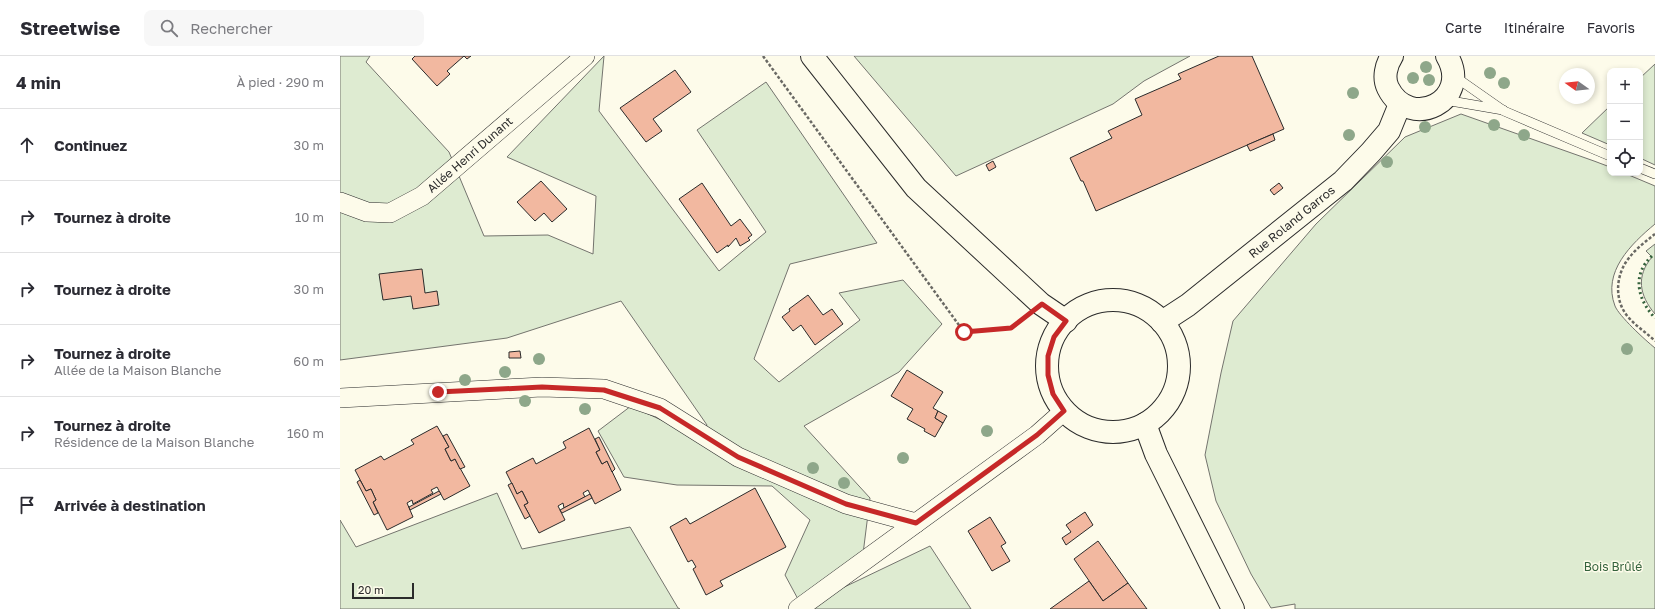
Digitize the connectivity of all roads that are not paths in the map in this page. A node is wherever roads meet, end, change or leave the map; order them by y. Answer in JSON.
{"nodes":[{"id":1,"x":586,"y":56,"type":"edge"},
{"id":2,"x":812,"y":56,"type":"edge"},
{"id":3,"x":1448,"y":56,"type":"edge"},
{"id":4,"x":1385,"y":58,"type":"edge"},
{"id":5,"x":1454,"y":76,"type":"junction"},
{"id":6,"x":1444,"y":100,"type":"junction"},
{"id":7,"x":1400,"y":104,"type":"junction"},
{"id":8,"x":1504,"y":111,"type":"junction"},
{"id":9,"x":1607,"y":155,"type":"edge"},
{"id":10,"x":1643,"y":169,"type":"edge"},
{"id":11,"x":1655,"y":174,"type":"edge"},
{"id":12,"x":340,"y":202,"type":"edge"},
{"id":13,"x":1066,"y":321,"type":"junction"},
{"id":14,"x":1162,"y":322,"type":"junction"},
{"id":15,"x":340,"y":398,"type":"edge"},
{"id":16,"x":1064,"y":411,"type":"junction"},
{"id":17,"x":1145,"y":424,"type":"junction"},
{"id":18,"x":916,"y":523,"type":"junction"},
{"id":19,"x":798,"y":609,"type":"edge"},
{"id":20,"x":1232,"y":609,"type":"edge"}],
"edges":[{"from":1,"to":12,"type":"street","name":"Allée Henri Dunant"},
{"from":2,"to":13,"type":"main road"},
{"from":3,"to":5,"type":"main road"},
{"from":4,"to":7,"type":"main road"},
{"from":5,"to":6,"type":"main road"},
{"from":5,"to":8,"type":"lane"},
{"from":6,"to":7,"type":"main road"},
{"from":6,"to":8,"type":"lane"},
{"from":7,"to":14,"type":"main road","name":"Rue Roland Garros"},
{"from":8,"to":9,"type":"lane"},
{"from":10,"to":11,"type":"lane"},
{"from":13,"to":14,"type":"main road"},
{"from":13,"to":16,"type":"main road"},
{"from":14,"to":17,"type":"main road"},
{"from":15,"to":18,"type":"street"},
{"from":16,"to":17,"type":"main road"},
{"from":16,"to":18,"type":"street"},
{"from":17,"to":20,"type":"main road"},
{"from":18,"to":19,"type":"street"}]}
